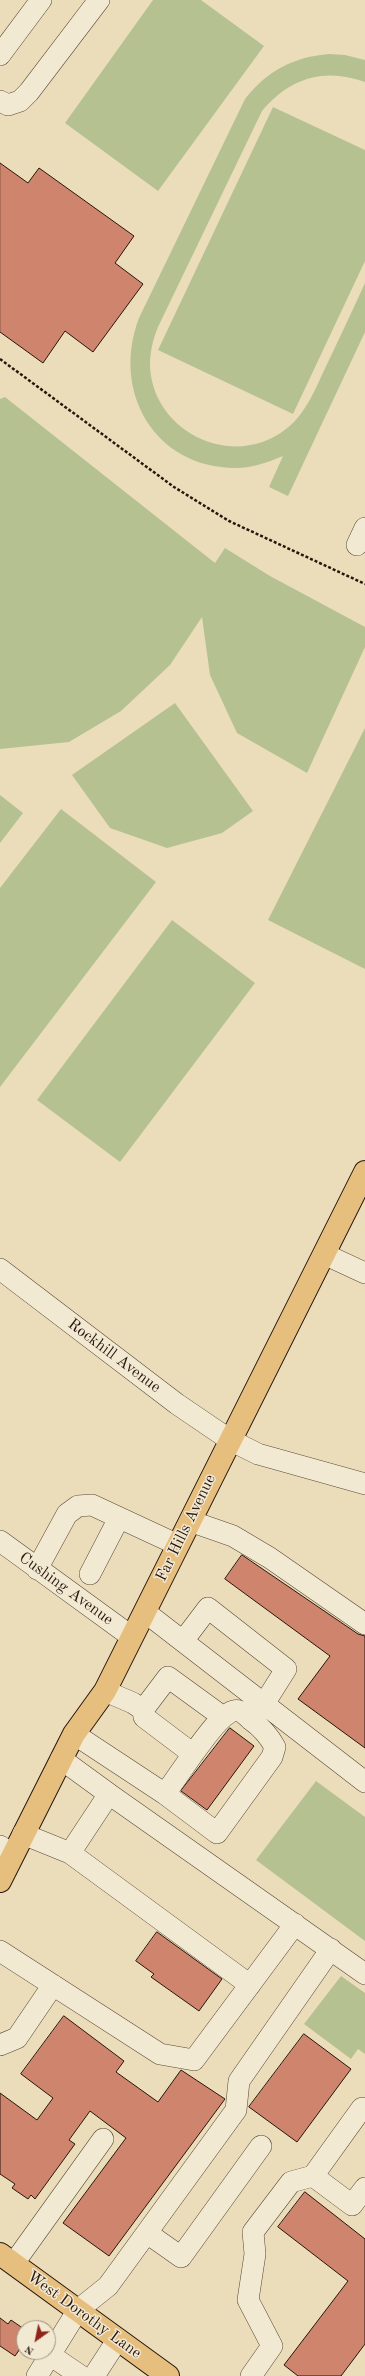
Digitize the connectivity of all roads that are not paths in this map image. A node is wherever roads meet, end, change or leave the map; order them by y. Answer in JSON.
{"nodes":[{"id":1,"x":41,"y":0,"type":"edge"},
{"id":2,"x":99,"y":0,"type":"edge"},
{"id":3,"x":0,"y":55,"type":"edge"},
{"id":4,"x":0,"y":101,"type":"edge"},
{"id":5,"x":365,"y":1172,"type":"edge"},
{"id":6,"x":324,"y":1254,"type":"junction"},
{"id":7,"x":0,"y":1269,"type":"edge"},
{"id":8,"x":365,"y":1273,"type":"edge"},
{"id":9,"x":230,"y":1440,"type":"junction"},
{"id":10,"x":365,"y":1484,"type":"edge"},
{"id":11,"x":119,"y":1518,"type":"junction"},
{"id":12,"x":190,"y":1521,"type":"junction"},
{"id":13,"x":0,"y":1541,"type":"edge"},
{"id":14,"x":178,"y":1545,"type":"junction"},
{"id":15,"x":37,"y":1569,"type":"junction"},
{"id":16,"x":90,"y":1574,"type":"dead end"},
{"id":17,"x":145,"y":1612,"type":"junction"},
{"id":18,"x":365,"y":1624,"type":"edge"},
{"id":19,"x":132,"y":1637,"type":"junction"},
{"id":20,"x":182,"y":1641,"type":"junction"},
{"id":21,"x":105,"y":1690,"type":"junction"},
{"id":22,"x":264,"y":1704,"type":"junction"},
{"id":23,"x":143,"y":1710,"type":"junction"},
{"id":24,"x":223,"y":1717,"type":"junction"},
{"id":25,"x":74,"y":1734,"type":"junction"},
{"id":26,"x":193,"y":1754,"type":"junction"},
{"id":27,"x":61,"y":1759,"type":"junction"},
{"id":28,"x":365,"y":1782,"type":"edge"},
{"id":29,"x":109,"y":1794,"type":"junction"},
{"id":30,"x":164,"y":1794,"type":"junction"},
{"id":31,"x":23,"y":1834,"type":"junction"},
{"id":32,"x":7,"y":1851,"type":"edge"},
{"id":33,"x":70,"y":1853,"type":"junction"},
{"id":34,"x":0,"y":1881,"type":"edge"},
{"id":35,"x":295,"y":1924,"type":"junction"},
{"id":36,"x":331,"y":1949,"type":"junction"},
{"id":37,"x":0,"y":1951,"type":"edge"},
{"id":38,"x":365,"y":1974,"type":"edge"},
{"id":39,"x":53,"y":1985,"type":"junction"},
{"id":40,"x":250,"y":1985,"type":"junction"},
{"id":41,"x":0,"y":2045,"type":"edge"},
{"id":42,"x":365,"y":2110,"type":"edge"},
{"id":43,"x":103,"y":2139,"type":"dead end"},
{"id":44,"x":261,"y":2146,"type":"dead end"},
{"id":45,"x":313,"y":2176,"type":"junction"},
{"id":46,"x":365,"y":2188,"type":"edge"},
{"id":47,"x":147,"y":2233,"type":"junction"},
{"id":48,"x":7,"y":2258,"type":"edge"},
{"id":49,"x":78,"y":2310,"type":"junction"},
{"id":50,"x":118,"y":2339,"type":"junction"},
{"id":51,"x":56,"y":2345,"type":"edge"},
{"id":52,"x":56,"y":2359,"type":"edge"},
{"id":53,"x":47,"y":2360,"type":"edge"},
{"id":54,"x":163,"y":2375,"type":"edge"},
{"id":55,"x":37,"y":2376,"type":"edge"},
{"id":56,"x":81,"y":2376,"type":"edge"},
{"id":57,"x":94,"y":2376,"type":"edge"},
{"id":58,"x":251,"y":2376,"type":"edge"}],
"edges":[{"from":1,"to":3,"type":"street"},
{"from":2,"to":4,"type":"street"},
{"from":5,"to":6,"type":"main road","name":"Far Hills Avenue"},
{"from":6,"to":8,"type":"street"},
{"from":6,"to":9,"type":"main road","name":"Far Hills Avenue"},
{"from":7,"to":9,"type":"street","name":"Rockhill Avenue"},
{"from":9,"to":10,"type":"street","name":"Rockhill Avenue"},
{"from":9,"to":12,"type":"main road","name":"Far Hills Avenue"},
{"from":11,"to":14,"type":"street"},
{"from":11,"to":15,"type":"street"},
{"from":11,"to":16,"type":"street"},
{"from":12,"to":14,"type":"main road","name":"Far Hills Avenue"},
{"from":12,"to":18,"type":"street"},
{"from":13,"to":15,"type":"street","name":"Cushing Avenue"},
{"from":14,"to":17,"type":"main road","name":"Far Hills Avenue"},
{"from":15,"to":19,"type":"street","name":"Cushing Avenue"},
{"from":17,"to":19,"type":"main road","name":"Far Hills Avenue"},
{"from":17,"to":20,"type":"street"},
{"from":19,"to":21,"type":"main road","name":"Far Hills Avenue"},
{"from":20,"to":22,"type":"street"},
{"from":20,"to":22,"type":"street"},
{"from":21,"to":23,"type":"street"},
{"from":21,"to":25,"type":"main road","name":"Far Hills Avenue"},
{"from":22,"to":28,"type":"street"},
{"from":23,"to":24,"type":"street"},
{"from":23,"to":26,"type":"street"},
{"from":24,"to":26,"type":"street"},
{"from":24,"to":30,"type":"street"},
{"from":25,"to":27,"type":"main road","name":"Far Hills Avenue"},
{"from":25,"to":30,"type":"street"},
{"from":26,"to":30,"type":"street"},
{"from":27,"to":29,"type":"street"},
{"from":27,"to":31,"type":"main road","name":"Far Hills Avenue"},
{"from":29,"to":33,"type":"street"},
{"from":29,"to":35,"type":"street"},
{"from":31,"to":32,"type":"main road","name":"Far Hills Avenue"},
{"from":31,"to":33,"type":"street"},
{"from":32,"to":34,"type":"main road","name":"Far Hills Avenue"},
{"from":33,"to":40,"type":"street"},
{"from":35,"to":36,"type":"street"},
{"from":35,"to":40,"type":"street"},
{"from":36,"to":38,"type":"street"},
{"from":36,"to":47,"type":"street"},
{"from":37,"to":39,"type":"street"},
{"from":39,"to":40,"type":"street"},
{"from":39,"to":41,"type":"street"},
{"from":42,"to":45,"type":"street"},
{"from":43,"to":48,"type":"street"},
{"from":44,"to":47,"type":"street"},
{"from":45,"to":46,"type":"street"},
{"from":45,"to":58,"type":"street"},
{"from":47,"to":49,"type":"street"},
{"from":48,"to":49,"type":"main road","name":"West Dorothy Lane"},
{"from":49,"to":50,"type":"main road","name":"West Dorothy Lane"},
{"from":49,"to":51,"type":"street"},
{"from":50,"to":54,"type":"main road","name":"West Dorothy Lane"},
{"from":50,"to":57,"type":"street"},
{"from":52,"to":56,"type":"street"},
{"from":53,"to":55,"type":"street"}]}
